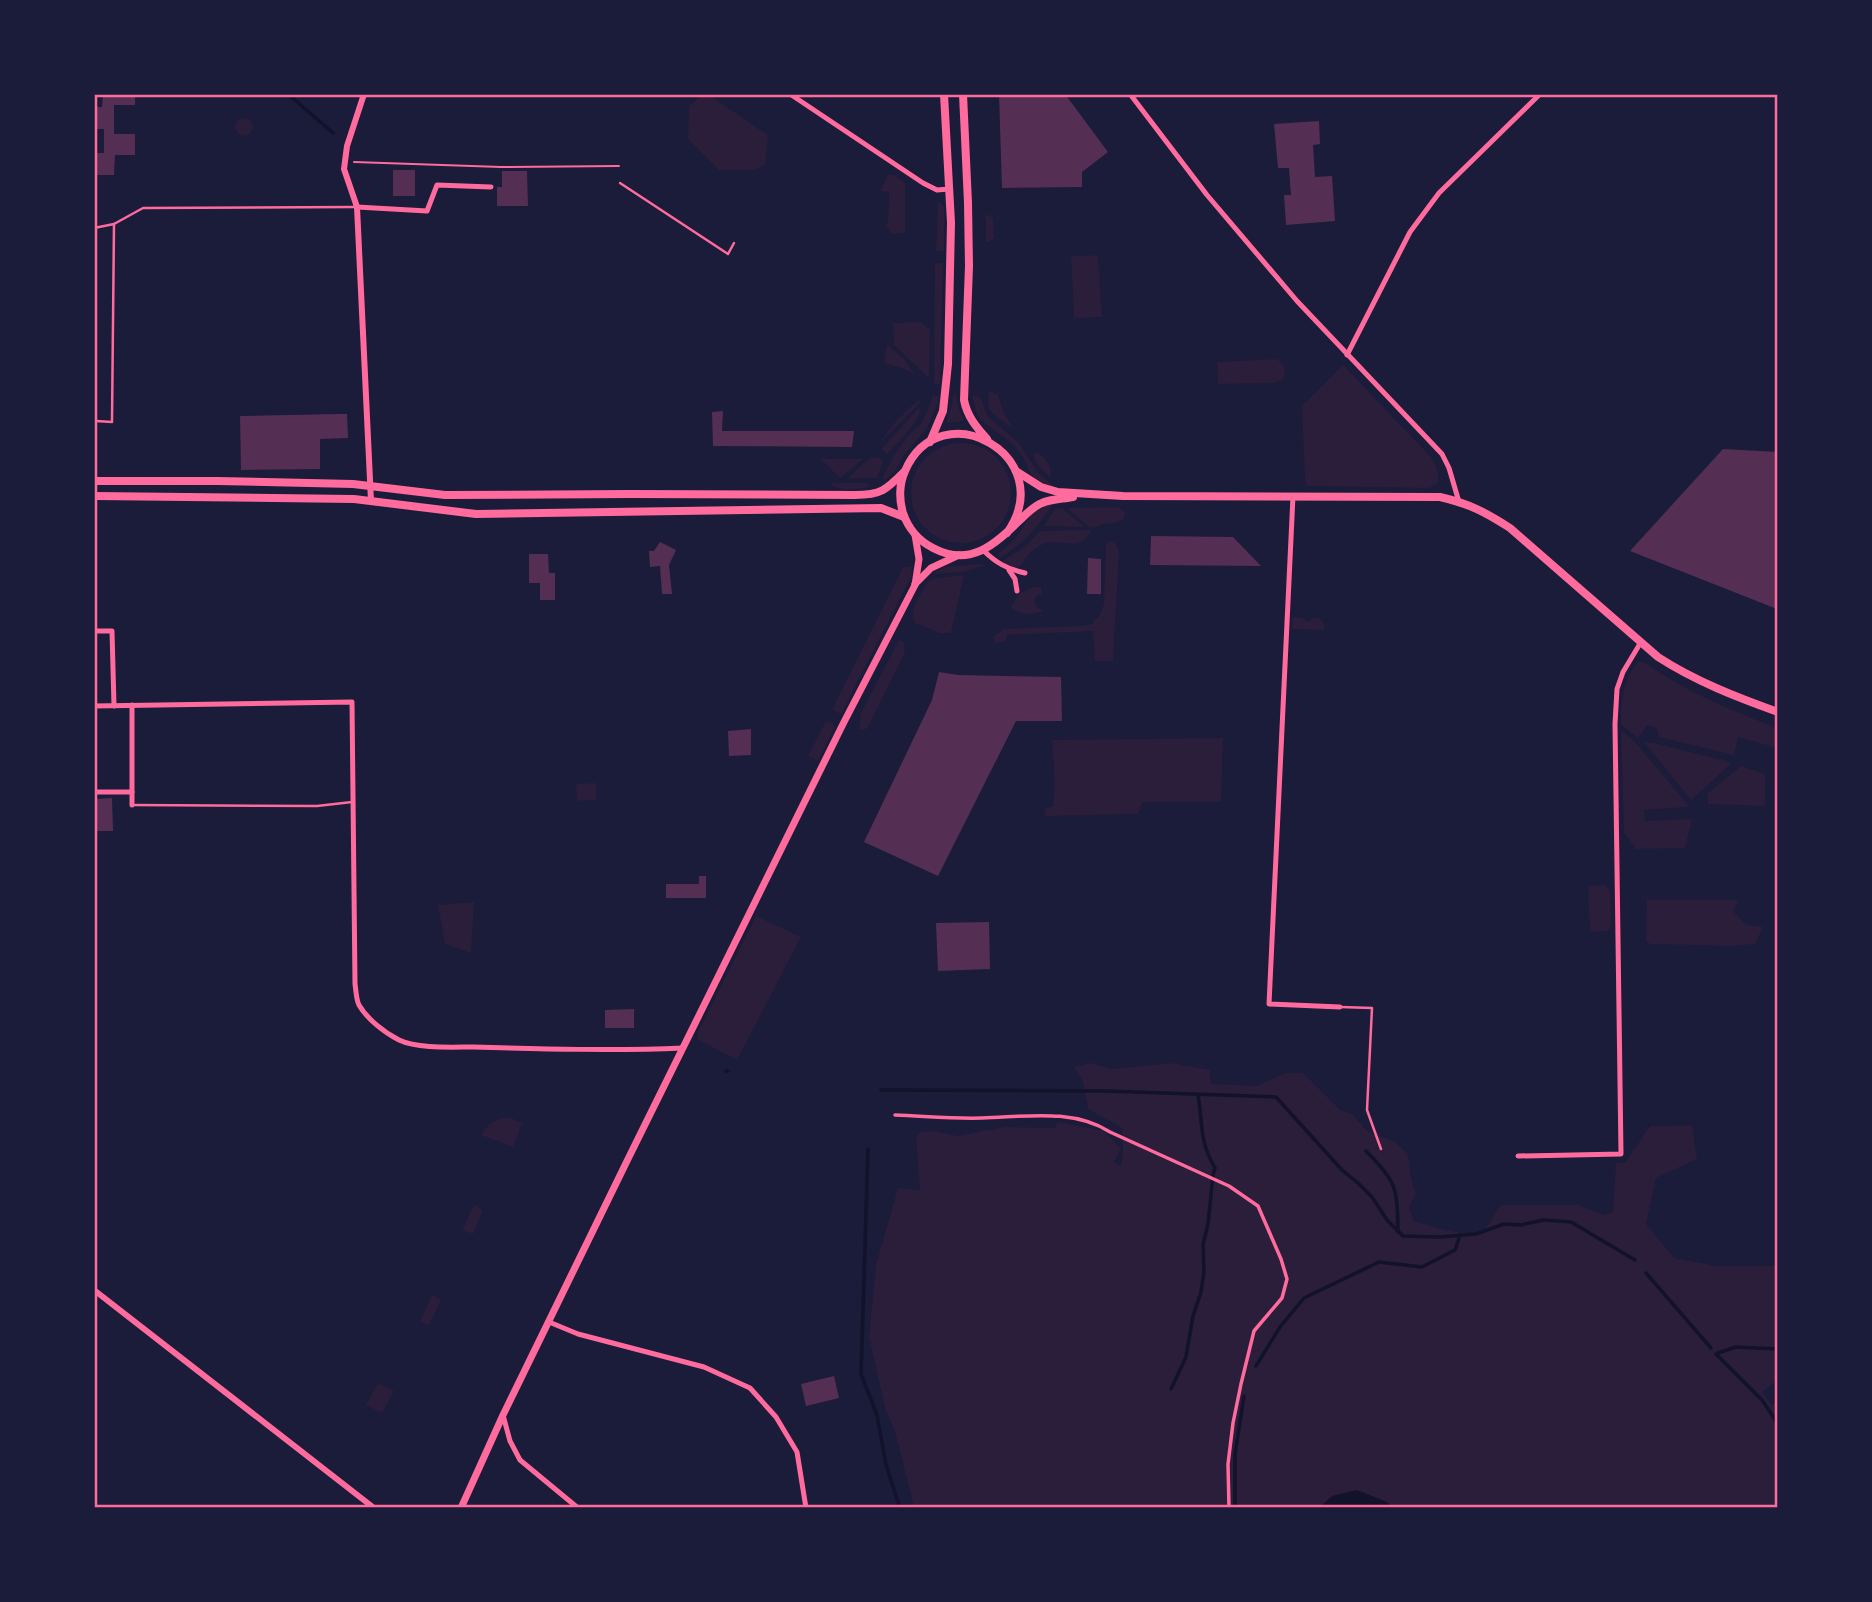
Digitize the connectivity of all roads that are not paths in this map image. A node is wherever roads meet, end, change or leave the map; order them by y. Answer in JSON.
{"nodes":[{"id":1,"x":364,"y":94,"type":"edge"},
{"id":2,"x":790,"y":94,"type":"edge"},
{"id":3,"x":944,"y":94,"type":"edge"},
{"id":4,"x":963,"y":94,"type":"edge"},
{"id":5,"x":1130,"y":94,"type":"edge"},
{"id":6,"x":1540,"y":94,"type":"edge"},
{"id":7,"x":620,"y":183,"type":"dead end"},
{"id":8,"x":491,"y":187,"type":"dead end"},
{"id":9,"x":949,"y":189,"type":"junction"},
{"id":10,"x":358,"y":207,"type":"junction"},
{"id":11,"x":114,"y":224,"type":"junction"},
{"id":12,"x":94,"y":228,"type":"edge"},
{"id":13,"x":734,"y":243,"type":"dead end"},
{"id":14,"x":1347,"y":355,"type":"junction"},
{"id":15,"x":96,"y":421,"type":"dead end"},
{"id":16,"x":989,"y":441,"type":"junction"},
{"id":17,"x":930,"y":442,"type":"junction"},
{"id":18,"x":1016,"y":471,"type":"junction"},
{"id":19,"x":904,"y":472,"type":"junction"},
{"id":20,"x":94,"y":481,"type":"edge"},
{"id":21,"x":371,"y":487,"type":"junction"},
{"id":22,"x":1093,"y":494,"type":"junction"},
{"id":23,"x":94,"y":496,"type":"edge"},
{"id":24,"x":1293,"y":496,"type":"junction"},
{"id":25,"x":371,"y":501,"type":"junction"},
{"id":26,"x":1459,"y":502,"type":"junction"},
{"id":27,"x":904,"y":517,"type":"junction"},
{"id":28,"x":1007,"y":533,"type":"junction"},
{"id":29,"x":915,"y":534,"type":"junction"},
{"id":30,"x":983,"y":550,"type":"junction"},
{"id":31,"x":959,"y":555,"type":"junction"},
{"id":32,"x":1009,"y":570,"type":"junction"},
{"id":33,"x":1025,"y":573,"type":"dead end"},
{"id":34,"x":915,"y":585,"type":"junction"},
{"id":35,"x":1017,"y":592,"type":"dead end"},
{"id":36,"x":94,"y":631,"type":"edge"},
{"id":37,"x":1641,"y":642,"type":"junction"},
{"id":38,"x":132,"y":705,"type":"junction"},
{"id":39,"x":94,"y":706,"type":"edge"},
{"id":40,"x":114,"y":706,"type":"junction"},
{"id":41,"x":1777,"y":712,"type":"edge"},
{"id":42,"x":132,"y":792,"type":"junction"},
{"id":43,"x":94,"y":793,"type":"edge"},
{"id":44,"x":352,"y":802,"type":"junction"},
{"id":45,"x":132,"y":805,"type":"joint"},
{"id":46,"x":1340,"y":1007,"type":"joint"},
{"id":47,"x":683,"y":1048,"type":"junction"},
{"id":48,"x":895,"y":1115,"type":"dead end"},
{"id":49,"x":1381,"y":1149,"type":"dead end"},
{"id":50,"x":1518,"y":1156,"type":"dead end"},
{"id":51,"x":94,"y":1290,"type":"edge"},
{"id":52,"x":549,"y":1322,"type":"junction"},
{"id":53,"x":503,"y":1415,"type":"junction"},
{"id":54,"x":374,"y":1507,"type":"edge"},
{"id":55,"x":461,"y":1507,"type":"edge"},
{"id":56,"x":578,"y":1507,"type":"edge"},
{"id":57,"x":806,"y":1507,"type":"edge"},
{"id":58,"x":1229,"y":1507,"type":"edge"}],
"edges":[{"from":1,"to":10,"type":"street"},
{"from":2,"to":9,"type":"street"},
{"from":3,"to":9,"type":"main road"},
{"from":4,"to":16,"type":"main road"},
{"from":5,"to":14,"type":"street"},
{"from":6,"to":14,"type":"street"},
{"from":7,"to":13,"type":"lane"},
{"from":8,"to":10,"type":"street"},
{"from":9,"to":17,"type":"main road"},
{"from":10,"to":11,"type":"lane"},
{"from":10,"to":21,"type":"street"},
{"from":11,"to":12,"type":"lane"},
{"from":11,"to":15,"type":"lane"},
{"from":14,"to":26,"type":"street"},
{"from":16,"to":17,"type":"main road"},
{"from":16,"to":18,"type":"main road"},
{"from":17,"to":19,"type":"main road"},
{"from":18,"to":22,"type":"main road"},
{"from":18,"to":28,"type":"main road"},
{"from":19,"to":21,"type":"main road"},
{"from":19,"to":27,"type":"main road"},
{"from":20,"to":21,"type":"main road"},
{"from":21,"to":25,"type":"street"},
{"from":22,"to":24,"type":"main road"},
{"from":22,"to":28,"type":"main road"},
{"from":23,"to":25,"type":"main road"},
{"from":24,"to":26,"type":"main road"},
{"from":24,"to":46,"type":"street"},
{"from":25,"to":27,"type":"main road"},
{"from":26,"to":37,"type":"main road"},
{"from":27,"to":29,"type":"main road"},
{"from":28,"to":30,"type":"main road"},
{"from":29,"to":31,"type":"main road"},
{"from":29,"to":34,"type":"main road"},
{"from":30,"to":31,"type":"main road"},
{"from":30,"to":32,"type":"street"},
{"from":31,"to":34,"type":"main road"},
{"from":32,"to":33,"type":"street"},
{"from":32,"to":35,"type":"street"},
{"from":34,"to":47,"type":"main road"},
{"from":36,"to":40,"type":"street"},
{"from":37,"to":41,"type":"main road"},
{"from":37,"to":50,"type":"street"},
{"from":38,"to":40,"type":"street"},
{"from":38,"to":42,"type":"street"},
{"from":38,"to":44,"type":"street"},
{"from":39,"to":40,"type":"street"},
{"from":42,"to":43,"type":"street"},
{"from":42,"to":45,"type":"street"},
{"from":44,"to":45,"type":"lane"},
{"from":44,"to":47,"type":"street"},
{"from":46,"to":49,"type":"lane"},
{"from":47,"to":52,"type":"main road"},
{"from":48,"to":58,"type":"street"},
{"from":51,"to":54,"type":"street"},
{"from":52,"to":53,"type":"main road"},
{"from":52,"to":57,"type":"street"},
{"from":53,"to":55,"type":"main road"},
{"from":53,"to":56,"type":"street"}]}
